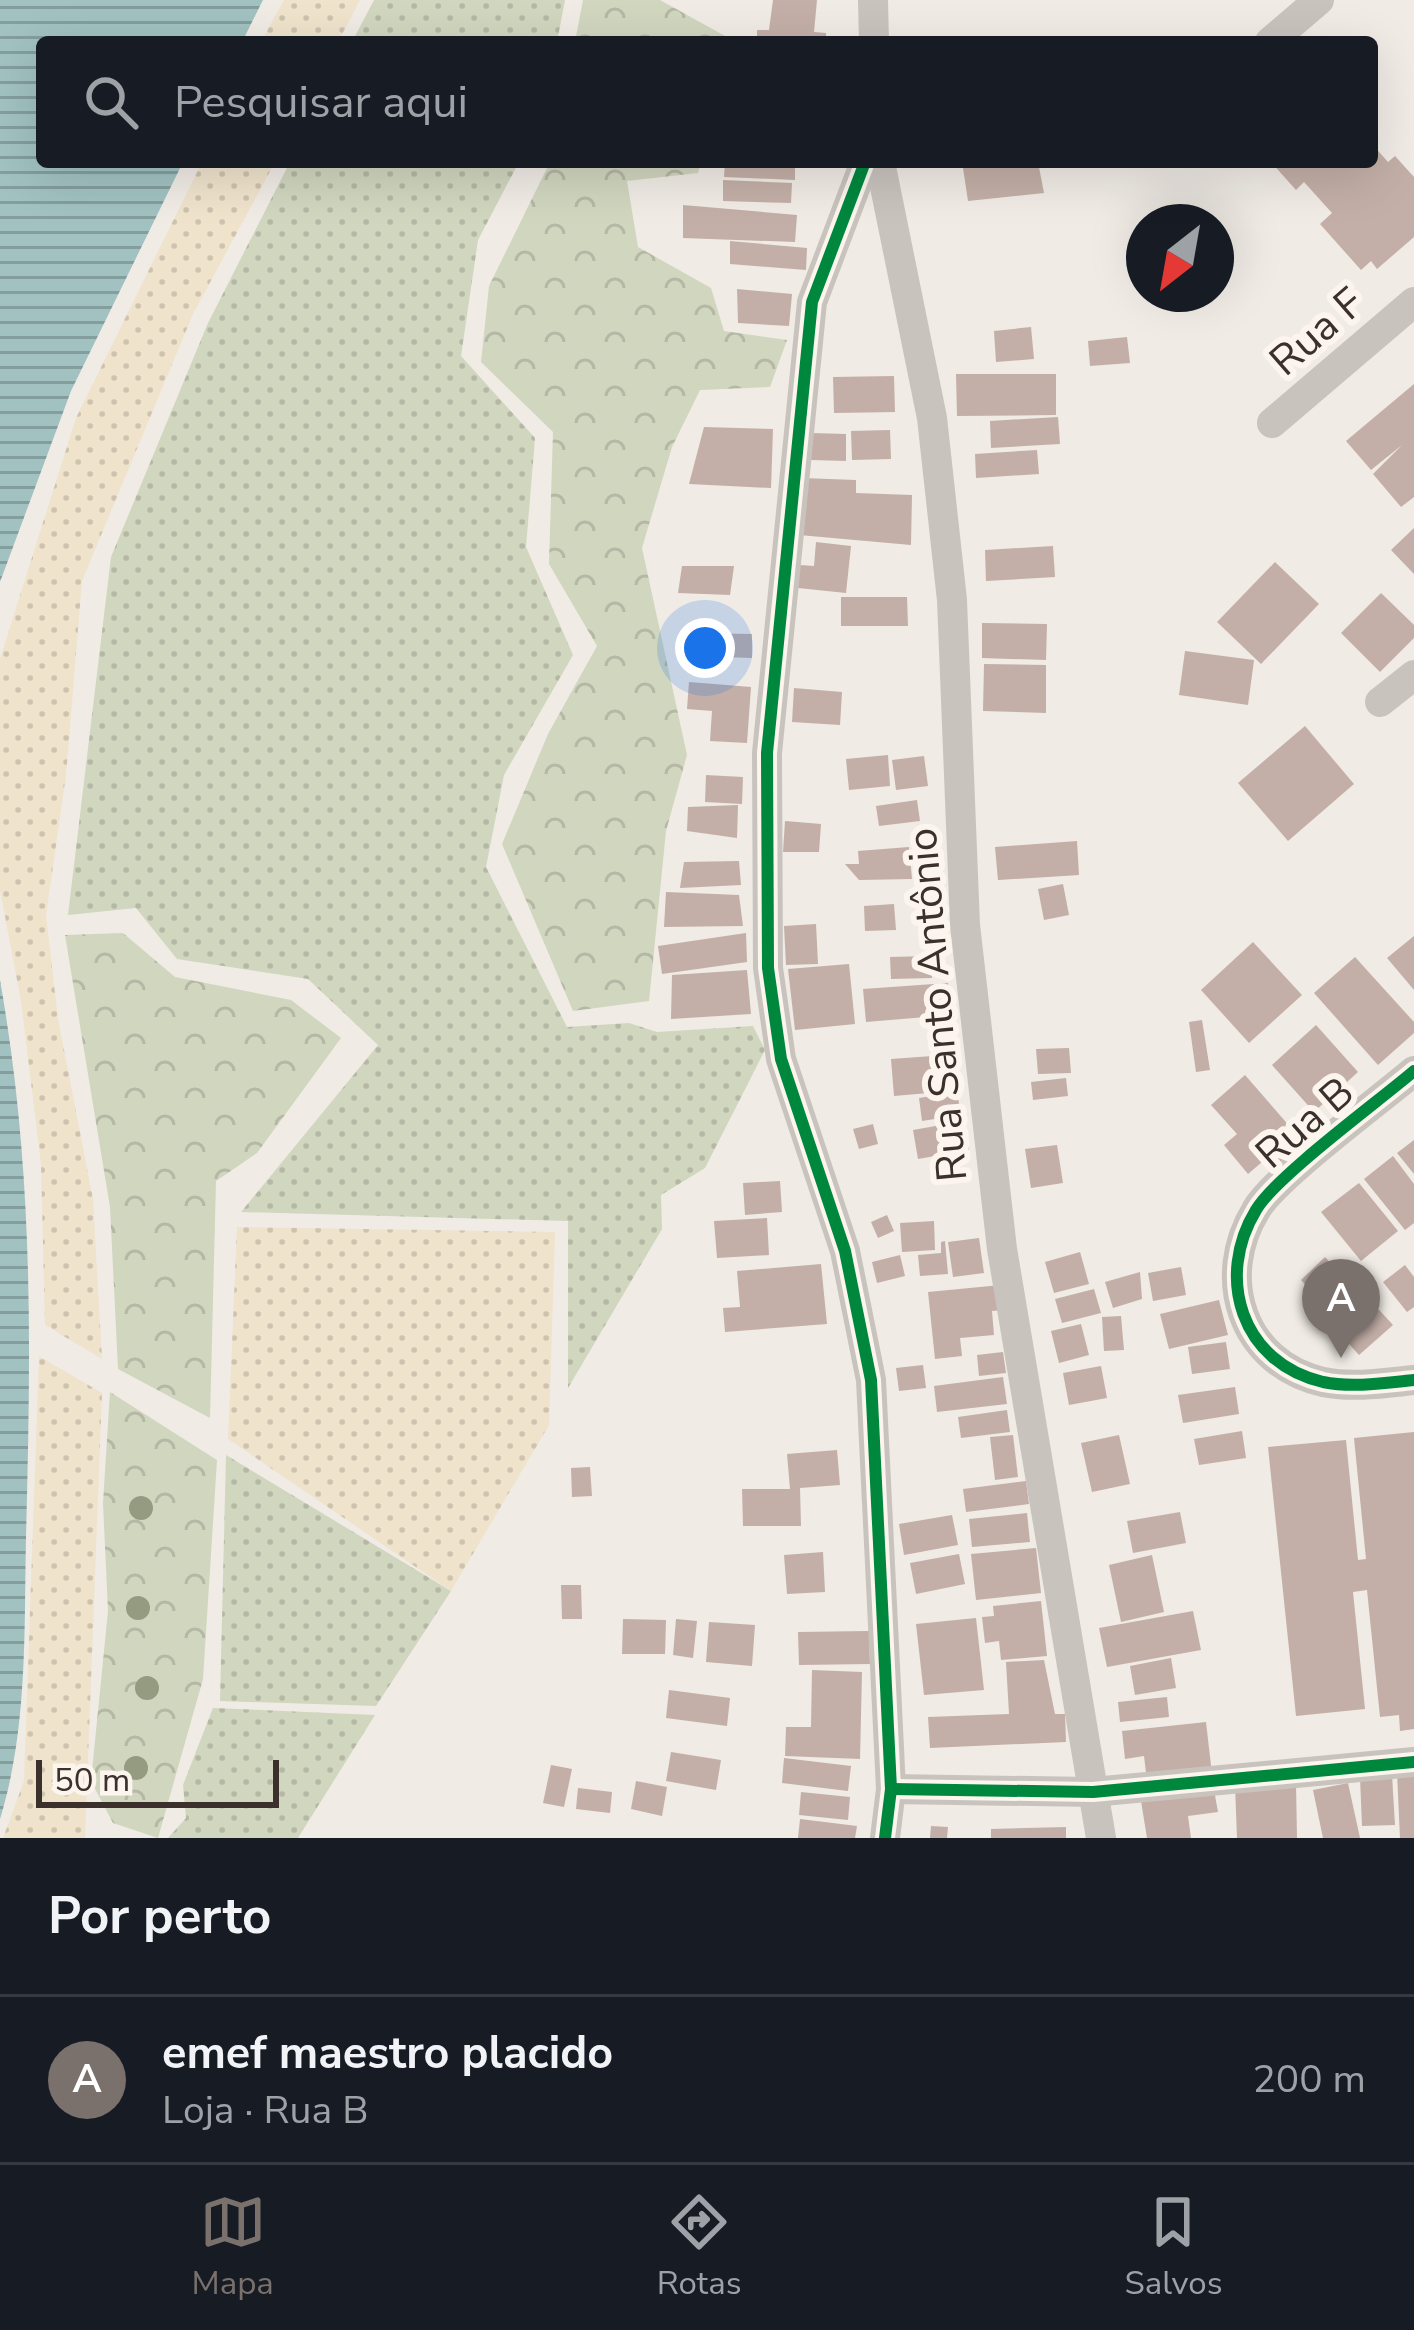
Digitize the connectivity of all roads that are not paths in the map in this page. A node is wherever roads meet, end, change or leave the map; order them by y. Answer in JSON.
{"nodes":[{"id":1,"x":873,"y":0,"type":"edge"},
{"id":2,"x":1319,"y":0,"type":"edge"},
{"id":3,"x":874,"y":36,"type":"edge"},
{"id":4,"x":1277,"y":36,"type":"edge"},
{"id":5,"x":863,"y":168,"type":"edge"},
{"id":6,"x":881,"y":168,"type":"edge"},
{"id":7,"x":1414,"y":302,"type":"edge"},
{"id":8,"x":1273,"y":423,"type":"dead end"},
{"id":9,"x":1414,"y":675,"type":"edge"},
{"id":10,"x":1380,"y":702,"type":"dead end"},
{"id":11,"x":1414,"y":1071,"type":"edge"},
{"id":12,"x":1414,"y":1380,"type":"edge"},
{"id":13,"x":1414,"y":1762,"type":"edge"},
{"id":14,"x":892,"y":1789,"type":"junction"},
{"id":15,"x":1094,"y":1792,"type":"junction"},
{"id":16,"x":885,"y":1838,"type":"edge"},
{"id":17,"x":1101,"y":1838,"type":"edge"}],
"edges":[{"from":1,"to":3,"type":"street"},
{"from":2,"to":4,"type":"street"},
{"from":5,"to":14,"type":"street"},
{"from":6,"to":15,"type":"street","name":"Rua Santo Antônio"},
{"from":7,"to":8,"type":"street","name":"Rua F"},
{"from":9,"to":10,"type":"street"},
{"from":11,"to":12,"type":"street","name":"Rua B"},
{"from":13,"to":15,"type":"street"},
{"from":14,"to":15,"type":"street"},
{"from":14,"to":16,"type":"street"},
{"from":15,"to":17,"type":"street","name":"Rua Santo Antônio"}]}
